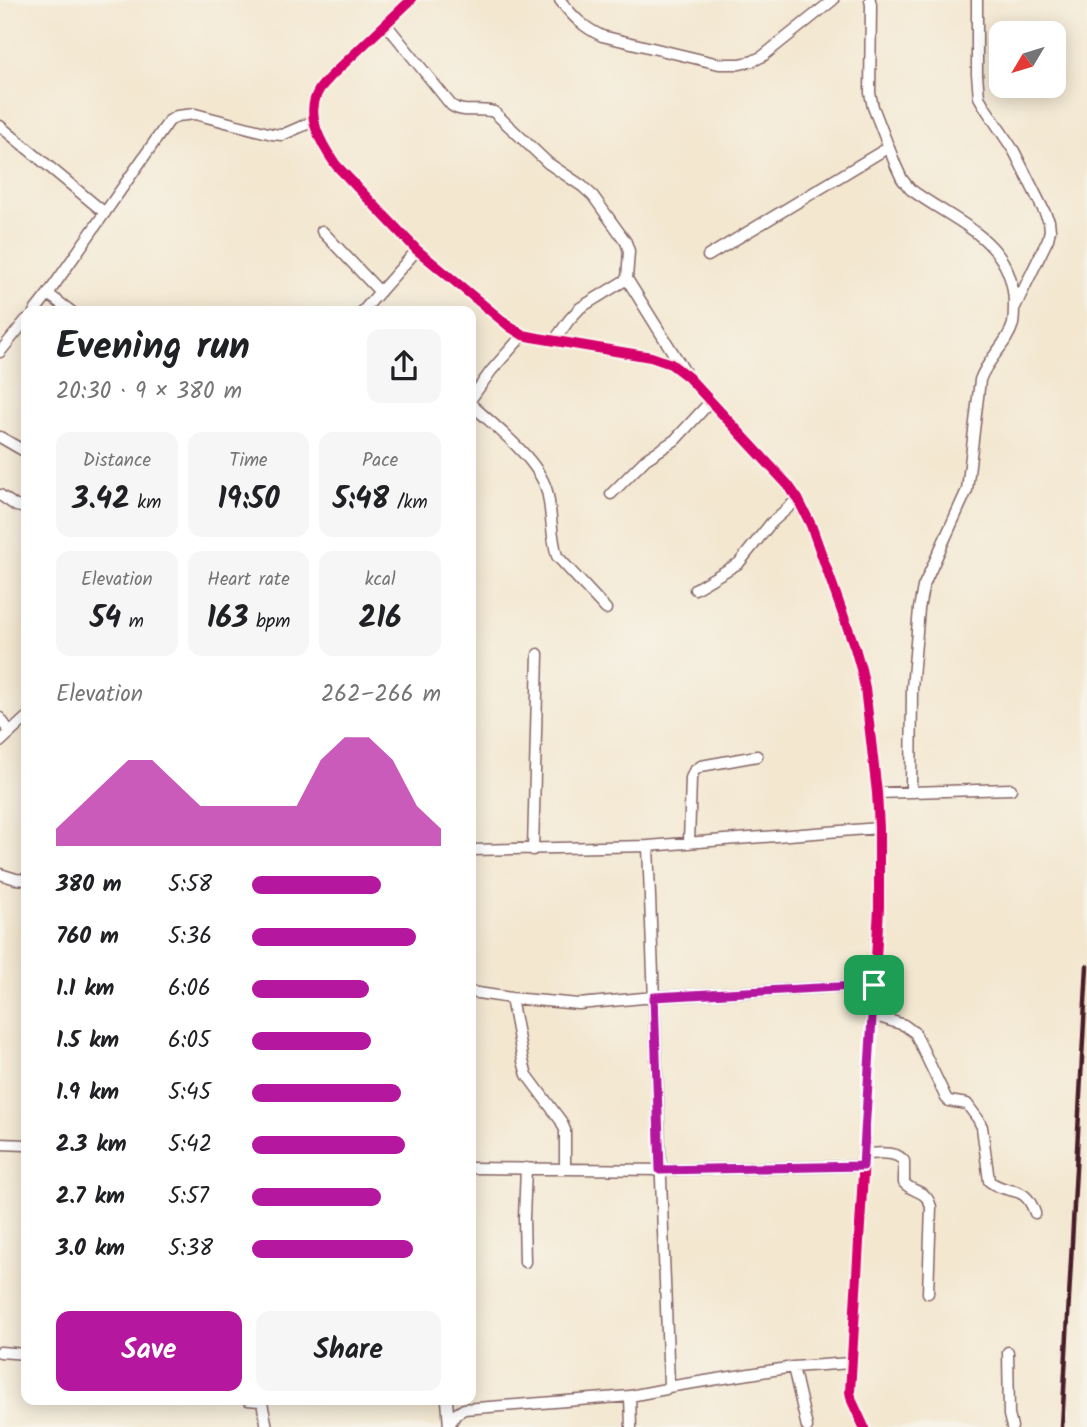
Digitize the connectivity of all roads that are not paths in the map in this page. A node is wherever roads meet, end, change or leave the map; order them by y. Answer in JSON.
{"nodes":[{"id":1,"x":411,"y":0,"type":"edge"},
{"id":2,"x":560,"y":0,"type":"edge"},
{"id":3,"x":833,"y":0,"type":"edge"},
{"id":4,"x":870,"y":0,"type":"edge"},
{"id":5,"x":977,"y":0,"type":"edge"},
{"id":6,"x":386,"y":24,"type":"junction"},
{"id":7,"x":314,"y":121,"type":"junction"},
{"id":8,"x":0,"y":126,"type":"edge"},
{"id":9,"x":889,"y":147,"type":"junction"},
{"id":10,"x":105,"y":213,"type":"junction"},
{"id":11,"x":322,"y":231,"type":"dead end"},
{"id":12,"x":417,"y":250,"type":"junction"},
{"id":13,"x":708,"y":256,"type":"dead end"},
{"id":14,"x":627,"y":279,"type":"junction"},
{"id":15,"x":380,"y":292,"type":"junction"},
{"id":16,"x":48,"y":294,"type":"junction"},
{"id":17,"x":39,"y":306,"type":"edge"},
{"id":18,"x":64,"y":306,"type":"edge"},
{"id":19,"x":367,"y":306,"type":"edge"},
{"id":20,"x":1014,"y":309,"type":"junction"},
{"id":21,"x":21,"y":326,"type":"edge"},
{"id":22,"x":523,"y":335,"type":"junction"},
{"id":23,"x":554,"y":341,"type":"junction"},
{"id":24,"x":0,"y":352,"type":"edge"},
{"id":25,"x":688,"y":377,"type":"junction"},
{"id":26,"x":476,"y":392,"type":"edge"},
{"id":27,"x":711,"y":401,"type":"junction"},
{"id":28,"x":476,"y":409,"type":"edge"},
{"id":29,"x":0,"y":437,"type":"edge"},
{"id":30,"x":21,"y":449,"type":"edge"},
{"id":31,"x":611,"y":494,"type":"dead end"},
{"id":32,"x":0,"y":495,"type":"edge"},
{"id":33,"x":799,"y":499,"type":"junction"},
{"id":34,"x":21,"y":507,"type":"edge"},
{"id":35,"x":695,"y":589,"type":"dead end"},
{"id":36,"x":606,"y":610,"type":"dead end"},
{"id":37,"x":538,"y":654,"type":"dead end"},
{"id":38,"x":0,"y":718,"type":"edge"},
{"id":39,"x":21,"y":722,"type":"edge"},
{"id":40,"x":10,"y":732,"type":"junction"},
{"id":41,"x":0,"y":742,"type":"edge"},
{"id":42,"x":757,"y":756,"type":"dead end"},
{"id":43,"x":1011,"y":789,"type":"dead end"},
{"id":44,"x":911,"y":791,"type":"junction"},
{"id":45,"x":877,"y":793,"type":"junction"},
{"id":46,"x":879,"y":828,"type":"junction"},
{"id":47,"x":689,"y":843,"type":"junction"},
{"id":48,"x":648,"y":846,"type":"junction"},
{"id":49,"x":476,"y":850,"type":"edge"},
{"id":50,"x":533,"y":850,"type":"junction"},
{"id":51,"x":0,"y":874,"type":"edge"},
{"id":52,"x":21,"y":880,"type":"edge"},
{"id":53,"x":874,"y":985,"type":"junction"},
{"id":54,"x":476,"y":993,"type":"edge"},
{"id":55,"x":654,"y":997,"type":"junction"},
{"id":56,"x":511,"y":999,"type":"junction"},
{"id":57,"x":873,"y":1015,"type":"junction"},
{"id":58,"x":0,"y":1144,"type":"edge"},
{"id":59,"x":21,"y":1145,"type":"edge"},
{"id":60,"x":863,"y":1160,"type":"junction"},
{"id":61,"x":476,"y":1168,"type":"edge"},
{"id":62,"x":526,"y":1168,"type":"junction"},
{"id":63,"x":565,"y":1169,"type":"junction"},
{"id":64,"x":660,"y":1170,"type":"junction"},
{"id":65,"x":1035,"y":1213,"type":"dead end"},
{"id":66,"x":525,"y":1262,"type":"dead end"},
{"id":67,"x":928,"y":1293,"type":"dead end"},
{"id":68,"x":0,"y":1352,"type":"edge"},
{"id":69,"x":1008,"y":1352,"type":"dead end"},
{"id":70,"x":21,"y":1354,"type":"edge"},
{"id":71,"x":851,"y":1363,"type":"junction"},
{"id":72,"x":793,"y":1367,"type":"junction"},
{"id":73,"x":668,"y":1387,"type":"junction"},
{"id":74,"x":630,"y":1396,"type":"junction"},
{"id":75,"x":262,"y":1405,"type":"edge"},
{"id":76,"x":447,"y":1405,"type":"edge"},
{"id":77,"x":267,"y":1427,"type":"edge"},
{"id":78,"x":448,"y":1427,"type":"edge"},
{"id":79,"x":631,"y":1427,"type":"edge"},
{"id":80,"x":807,"y":1427,"type":"edge"},
{"id":81,"x":864,"y":1427,"type":"edge"},
{"id":82,"x":1012,"y":1427,"type":"edge"}],
"edges":[{"from":1,"to":6,"type":"street"},
{"from":2,"to":3,"type":"street"},
{"from":4,"to":9,"type":"street"},
{"from":5,"to":20,"type":"street"},
{"from":6,"to":7,"type":"street"},
{"from":6,"to":14,"type":"street"},
{"from":7,"to":10,"type":"street"},
{"from":7,"to":12,"type":"street"},
{"from":8,"to":10,"type":"street"},
{"from":9,"to":13,"type":"street"},
{"from":9,"to":20,"type":"street"},
{"from":10,"to":16,"type":"street"},
{"from":11,"to":15,"type":"street"},
{"from":12,"to":15,"type":"street"},
{"from":12,"to":22,"type":"street"},
{"from":14,"to":23,"type":"street"},
{"from":14,"to":25,"type":"street"},
{"from":15,"to":19,"type":"street"},
{"from":16,"to":17,"type":"street"},
{"from":16,"to":18,"type":"street"},
{"from":20,"to":44,"type":"street"},
{"from":21,"to":24,"type":"street"},
{"from":22,"to":23,"type":"street"},
{"from":22,"to":26,"type":"street"},
{"from":23,"to":25,"type":"street"},
{"from":25,"to":27,"type":"street"},
{"from":27,"to":31,"type":"street"},
{"from":27,"to":33,"type":"street"},
{"from":28,"to":36,"type":"street"},
{"from":29,"to":30,"type":"street"},
{"from":32,"to":34,"type":"street"},
{"from":33,"to":35,"type":"street"},
{"from":33,"to":45,"type":"street"},
{"from":37,"to":50,"type":"street"},
{"from":38,"to":40,"type":"street"},
{"from":39,"to":40,"type":"street"},
{"from":40,"to":41,"type":"street"},
{"from":42,"to":47,"type":"street"},
{"from":43,"to":44,"type":"street"},
{"from":44,"to":45,"type":"street"},
{"from":45,"to":46,"type":"street"},
{"from":46,"to":47,"type":"street"},
{"from":46,"to":53,"type":"street"},
{"from":47,"to":48,"type":"street"},
{"from":48,"to":50,"type":"street"},
{"from":48,"to":55,"type":"street"},
{"from":49,"to":50,"type":"street"},
{"from":51,"to":52,"type":"street"},
{"from":53,"to":55,"type":"street"},
{"from":53,"to":57,"type":"street"},
{"from":54,"to":56,"type":"street"},
{"from":55,"to":56,"type":"street"},
{"from":55,"to":64,"type":"street"},
{"from":56,"to":63,"type":"street"},
{"from":57,"to":60,"type":"street"},
{"from":57,"to":65,"type":"street"},
{"from":58,"to":59,"type":"street"},
{"from":60,"to":64,"type":"street"},
{"from":60,"to":67,"type":"street"},
{"from":60,"to":71,"type":"street"},
{"from":61,"to":62,"type":"street"},
{"from":62,"to":63,"type":"street"},
{"from":62,"to":66,"type":"street"},
{"from":63,"to":64,"type":"street"},
{"from":64,"to":73,"type":"street"},
{"from":68,"to":70,"type":"street"},
{"from":69,"to":82,"type":"street"},
{"from":71,"to":72,"type":"street"},
{"from":71,"to":81,"type":"street"},
{"from":72,"to":73,"type":"street"},
{"from":72,"to":80,"type":"street"},
{"from":73,"to":74,"type":"street"},
{"from":74,"to":78,"type":"street"},
{"from":74,"to":79,"type":"street"},
{"from":75,"to":77,"type":"street"},
{"from":76,"to":78,"type":"street"}]}
